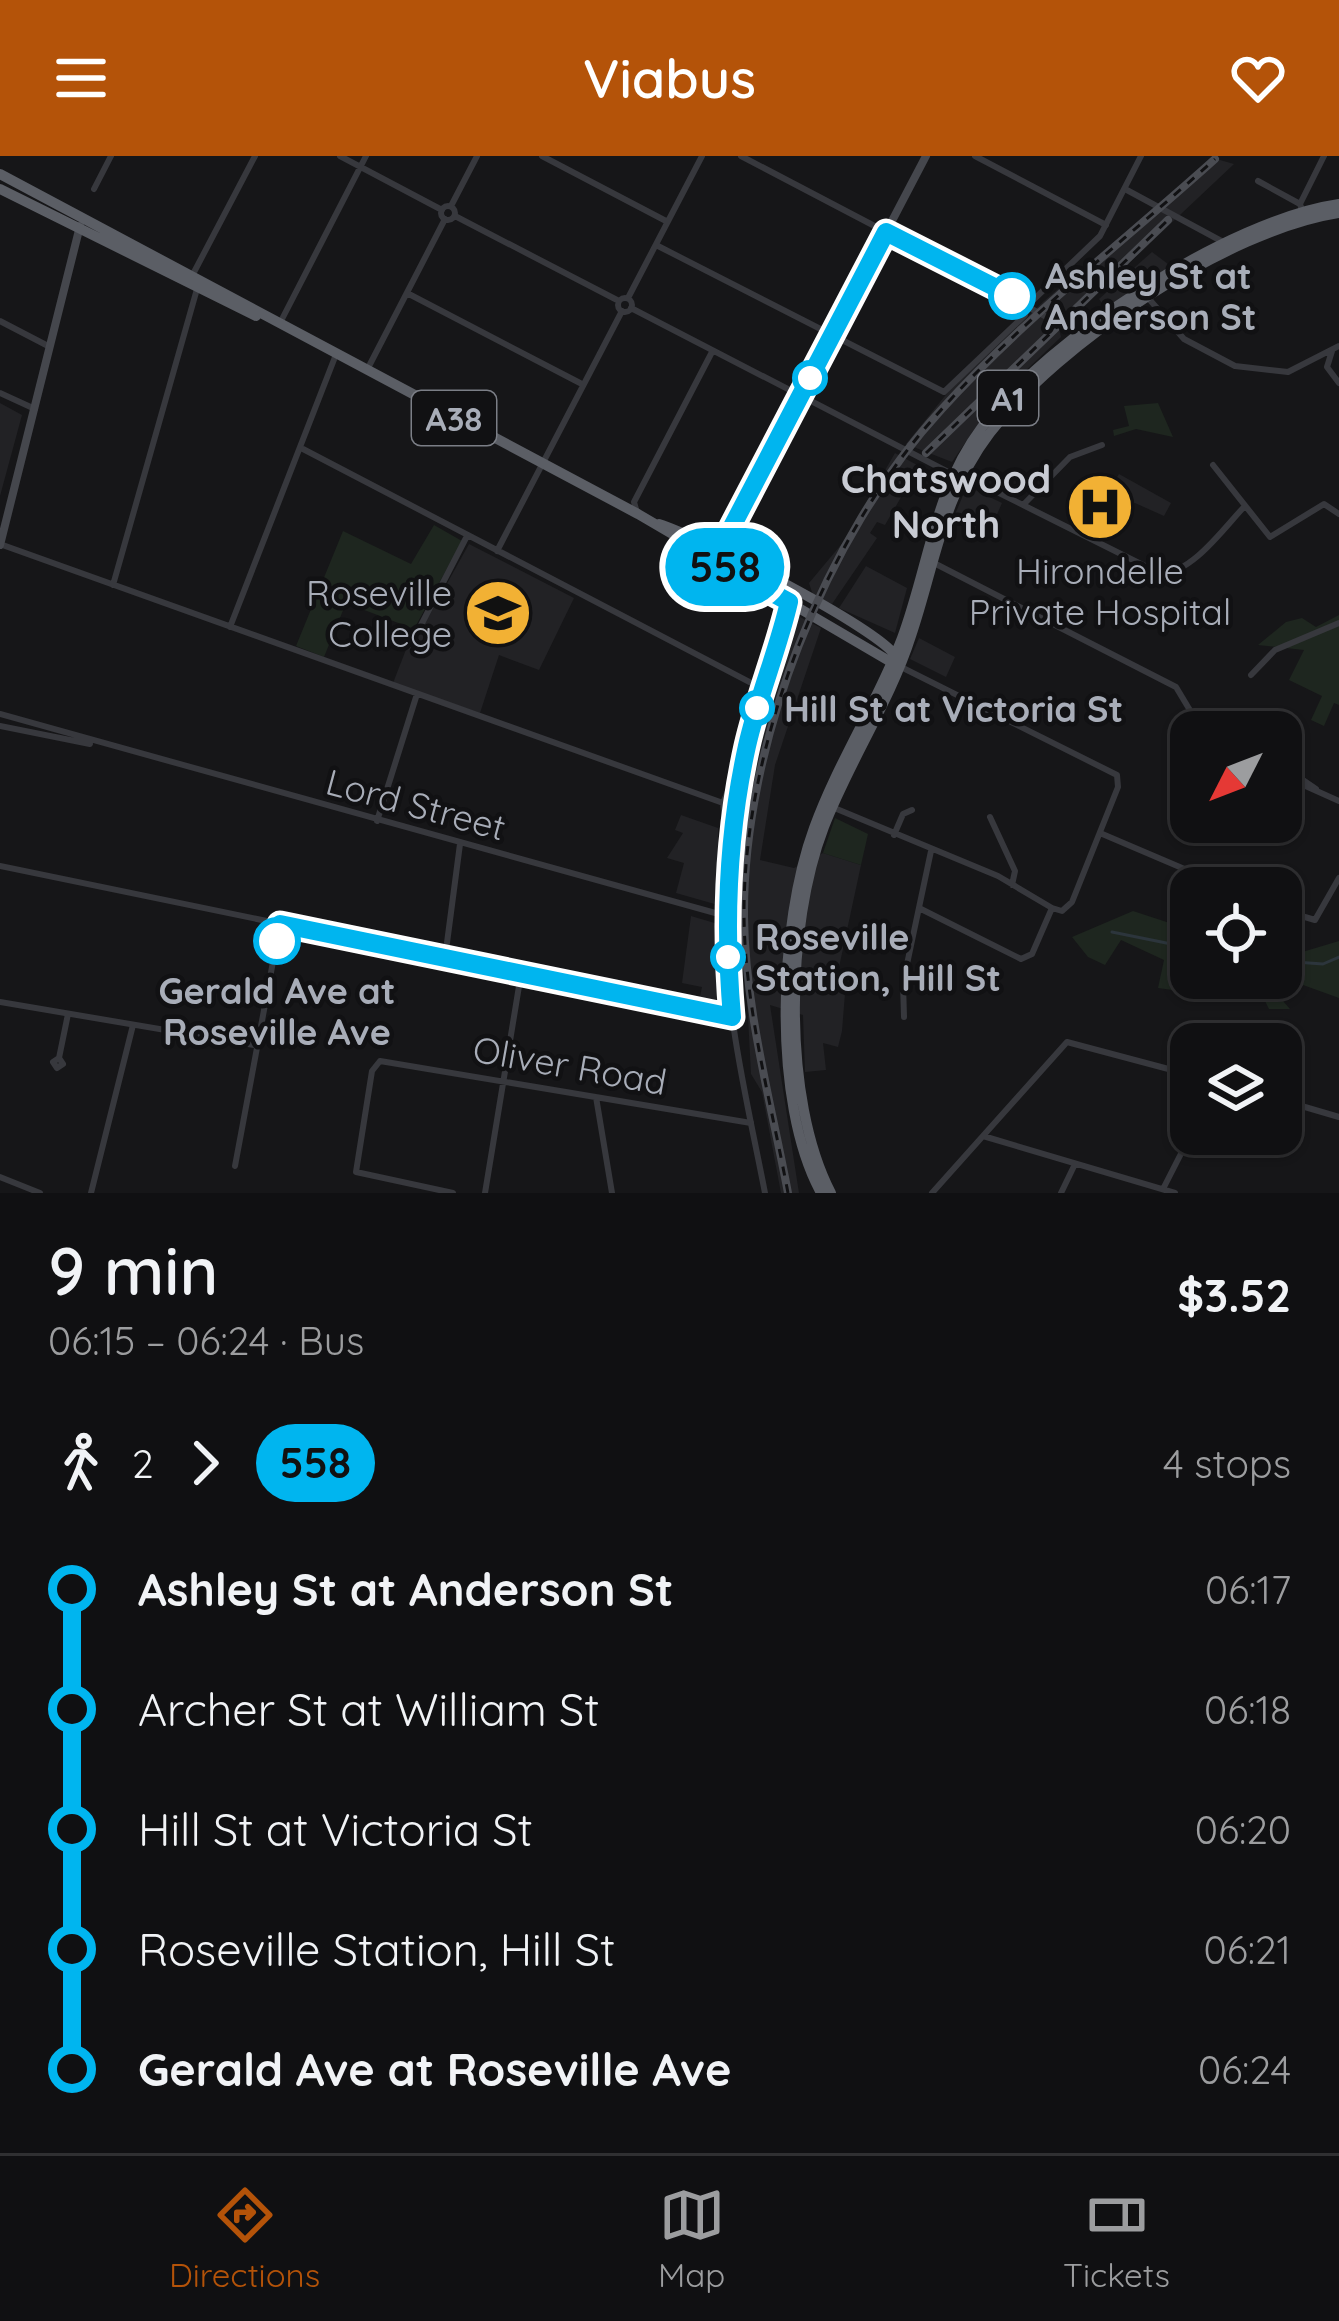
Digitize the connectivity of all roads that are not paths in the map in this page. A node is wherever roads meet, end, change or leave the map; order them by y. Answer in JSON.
{"nodes":[{"id":1,"x":111,"y":156,"type":"edge"},
{"id":2,"x":255,"y":156,"type":"edge"},
{"id":3,"x":340,"y":156,"type":"edge"},
{"id":4,"x":366,"y":156,"type":"edge"},
{"id":5,"x":477,"y":156,"type":"edge"},
{"id":6,"x":542,"y":156,"type":"edge"},
{"id":7,"x":702,"y":156,"type":"edge"},
{"id":8,"x":741,"y":156,"type":"edge"},
{"id":9,"x":926,"y":156,"type":"edge"},
{"id":10,"x":975,"y":156,"type":"edge"},
{"id":11,"x":1142,"y":156,"type":"edge"},
{"id":12,"x":1324,"y":157,"type":"edge"},
{"id":13,"x":361,"y":167,"type":"junction"},
{"id":14,"x":0,"y":174,"type":"edge"},
{"id":15,"x":1258,"y":181,"type":"dead end"},
{"id":16,"x":0,"y":189,"type":"edge"},
{"id":17,"x":94,"y":189,"type":"dead end"},
{"id":18,"x":1125,"y":189,"type":"junction"},
{"id":19,"x":1339,"y":204,"type":"edge"},
{"id":20,"x":447,"y":208,"type":"junction"},
{"id":21,"x":1302,"y":212,"type":"junction"},
{"id":22,"x":1339,"y":213,"type":"edge"},
{"id":23,"x":450,"y":218,"type":"junction"},
{"id":24,"x":666,"y":221,"type":"junction"},
{"id":25,"x":81,"y":225,"type":"junction"},
{"id":26,"x":1106,"y":225,"type":"junction"},
{"id":27,"x":886,"y":232,"type":"junction"},
{"id":28,"x":1228,"y":244,"type":"junction"},
{"id":29,"x":658,"y":245,"type":"junction"},
{"id":30,"x":192,"y":276,"type":"junction"},
{"id":31,"x":197,"y":289,"type":"junction"},
{"id":32,"x":407,"y":293,"type":"junction"},
{"id":33,"x":1149,"y":298,"type":"junction"},
{"id":34,"x":625,"y":305,"type":"junction"},
{"id":35,"x":1033,"y":306,"type":"junction"},
{"id":36,"x":265,"y":319,"type":"junction"},
{"id":37,"x":0,"y":321,"type":"edge"},
{"id":38,"x":278,"y":326,"type":"junction"},
{"id":39,"x":832,"y":336,"type":"junction"},
{"id":40,"x":1080,"y":336,"type":"junction"},
{"id":41,"x":50,"y":346,"type":"junction"},
{"id":42,"x":1335,"y":349,"type":"edge"},
{"id":43,"x":712,"y":352,"type":"junction"},
{"id":44,"x":335,"y":357,"type":"junction"},
{"id":45,"x":366,"y":372,"type":"junction"},
{"id":46,"x":581,"y":383,"type":"junction"},
{"id":47,"x":1339,"y":383,"type":"edge"},
{"id":48,"x":0,"y":393,"type":"edge"},
{"id":49,"x":800,"y":397,"type":"junction"},
{"id":50,"x":35,"y":409,"type":"junction"},
{"id":51,"x":1102,"y":445,"type":"dead end"},
{"id":52,"x":303,"y":449,"type":"junction"},
{"id":53,"x":542,"y":464,"type":"junction"},
{"id":54,"x":1214,"y":465,"type":"dead end"},
{"id":55,"x":958,"y":475,"type":"junction"},
{"id":56,"x":1024,"y":504,"type":"junction"},
{"id":57,"x":1244,"y":507,"type":"junction"},
{"id":58,"x":640,"y":512,"type":"junction"},
{"id":59,"x":4,"y":513,"type":"edge"},
{"id":60,"x":1339,"y":514,"type":"edge"},
{"id":61,"x":467,"y":536,"type":"junction"},
{"id":62,"x":0,"y":544,"type":"edge"},
{"id":63,"x":497,"y":551,"type":"junction"},
{"id":64,"x":716,"y":557,"type":"junction"},
{"id":65,"x":928,"y":560,"type":"junction"},
{"id":66,"x":113,"y":585,"type":"junction"},
{"id":67,"x":789,"y":602,"type":"junction"},
{"id":68,"x":1339,"y":623,"type":"edge"},
{"id":69,"x":230,"y":627,"type":"junction"},
{"id":70,"x":420,"y":627,"type":"dead end"},
{"id":71,"x":895,"y":661,"type":"junction"},
{"id":72,"x":1251,"y":675,"type":"dead end"},
{"id":73,"x":763,"y":689,"type":"junction"},
{"id":74,"x":417,"y":694,"type":"junction"},
{"id":75,"x":1191,"y":711,"type":"edge"},
{"id":76,"x":0,"y":714,"type":"edge"},
{"id":77,"x":0,"y":726,"type":"edge"},
{"id":78,"x":93,"y":743,"type":"junction"},
{"id":79,"x":747,"y":746,"type":"junction"},
{"id":80,"x":1302,"y":779,"type":"edge"},
{"id":81,"x":1302,"y":783,"type":"edge"},
{"id":82,"x":1316,"y":789,"type":"junction"},
{"id":83,"x":1339,"y":800,"type":"edge"},
{"id":84,"x":723,"y":803,"type":"junction"},
{"id":85,"x":829,"y":805,"type":"junction"},
{"id":86,"x":911,"y":810,"type":"dead end"},
{"id":87,"x":990,"y":817,"type":"dead end"},
{"id":88,"x":377,"y":821,"type":"junction"},
{"id":89,"x":1100,"y":833,"type":"junction"},
{"id":90,"x":894,"y":836,"type":"junction"},
{"id":91,"x":460,"y":844,"type":"junction"},
{"id":92,"x":931,"y":851,"type":"junction"},
{"id":93,"x":731,"y":858,"type":"junction"},
{"id":94,"x":0,"y":866,"type":"edge"},
{"id":95,"x":1180,"y":867,"type":"edge"},
{"id":96,"x":1339,"y":878,"type":"edge"},
{"id":97,"x":1012,"y":885,"type":"junction"},
{"id":98,"x":1052,"y":908,"type":"junction"},
{"id":99,"x":921,"y":909,"type":"junction"},
{"id":100,"x":726,"y":916,"type":"junction"},
{"id":101,"x":1302,"y":916,"type":"edge"},
{"id":102,"x":280,"y":924,"type":"junction"},
{"id":103,"x":445,"y":958,"type":"junction"},
{"id":104,"x":521,"y":974,"type":"junction"},
{"id":105,"x":0,"y":1002,"type":"edge"},
{"id":106,"x":68,"y":1014,"type":"junction"},
{"id":107,"x":732,"y":1017,"type":"junction"},
{"id":108,"x":904,"y":1017,"type":"dead end"},
{"id":109,"x":133,"y":1025,"type":"junction"},
{"id":110,"x":254,"y":1045,"type":"junction"},
{"id":111,"x":59,"y":1058,"type":"dead end"},
{"id":112,"x":1170,"y":1069,"type":"edge"},
{"id":113,"x":503,"y":1081,"type":"junction"},
{"id":114,"x":596,"y":1097,"type":"junction"},
{"id":115,"x":1302,"y":1106,"type":"edge"},
{"id":116,"x":1339,"y":1117,"type":"edge"},
{"id":117,"x":751,"y":1124,"type":"junction"},
{"id":118,"x":983,"y":1136,"type":"junction"},
{"id":119,"x":1180,"y":1155,"type":"edge"},
{"id":120,"x":1075,"y":1164,"type":"junction"},
{"id":121,"x":236,"y":1166,"type":"dead end"},
{"id":122,"x":0,"y":1178,"type":"edge"},
{"id":123,"x":1163,"y":1190,"type":"junction"},
{"id":124,"x":40,"y":1193,"type":"edge"},
{"id":125,"x":91,"y":1193,"type":"edge"},
{"id":126,"x":453,"y":1193,"type":"edge"},
{"id":127,"x":485,"y":1193,"type":"edge"},
{"id":128,"x":612,"y":1193,"type":"edge"},
{"id":129,"x":765,"y":1193,"type":"edge"},
{"id":130,"x":821,"y":1193,"type":"edge"},
{"id":131,"x":831,"y":1193,"type":"edge"},
{"id":132,"x":932,"y":1193,"type":"edge"},
{"id":133,"x":1060,"y":1193,"type":"edge"},
{"id":134,"x":1175,"y":1193,"type":"edge"}],
"edges":[{"from":1,"to":17,"type":"street"},
{"from":2,"to":30,"type":"street"},
{"from":3,"to":13,"type":"street"},
{"from":4,"to":13,"type":"street"},
{"from":5,"to":20,"type":"street"},
{"from":6,"to":24,"type":"street"},
{"from":7,"to":24,"type":"street"},
{"from":8,"to":27,"type":"street"},
{"from":9,"to":27,"type":"main road"},
{"from":10,"to":26,"type":"street"},
{"from":11,"to":18,"type":"street"},
{"from":12,"to":21,"type":"street"},
{"from":13,"to":20,"type":"street"},
{"from":13,"to":38,"type":"street"},
{"from":14,"to":25,"type":"highway","number":"A38"},
{"from":15,"to":21,"type":"street"},
{"from":16,"to":25,"type":"highway","number":"A38"},
{"from":18,"to":26,"type":"street"},
{"from":18,"to":28,"type":"street"},
{"from":19,"to":21,"type":"highway","number":"A1"},
{"from":20,"to":23,"type":"street"},
{"from":21,"to":22,"type":"highway","number":"A1"},
{"from":21,"to":28,"type":"highway","number":"A1"},
{"from":21,"to":33,"type":"highway","number":"A1"},
{"from":23,"to":32,"type":"street"},
{"from":23,"to":34,"type":"street"},
{"from":24,"to":29,"type":"street"},
{"from":25,"to":30,"type":"highway","number":"A38"},
{"from":25,"to":31,"type":"highway","number":"A38"},
{"from":25,"to":41,"type":"main road"},
{"from":26,"to":35,"type":"street"},
{"from":27,"to":35,"type":"street"},
{"from":27,"to":39,"type":"main road"},
{"from":28,"to":40,"type":"highway","number":"A1"},
{"from":29,"to":34,"type":"street"},
{"from":29,"to":39,"type":"street"},
{"from":30,"to":36,"type":"highway","number":"A38"},
{"from":31,"to":36,"type":"highway","number":"A38"},
{"from":31,"to":66,"type":"street"},
{"from":32,"to":45,"type":"street"},
{"from":32,"to":46,"type":"street"},
{"from":33,"to":40,"type":"highway","number":"A1"},
{"from":33,"to":42,"type":"street"},
{"from":34,"to":43,"type":"street"},
{"from":34,"to":46,"type":"street"},
{"from":35,"to":39,"type":"street"},
{"from":35,"to":40,"type":"street"},
{"from":36,"to":38,"type":"highway","number":"A38"},
{"from":37,"to":41,"type":"street"},
{"from":38,"to":44,"type":"highway","number":"A38"},
{"from":39,"to":49,"type":"main road"},
{"from":40,"to":55,"type":"highway","number":"A1"},
{"from":41,"to":50,"type":"main road"},
{"from":42,"to":47,"type":"street"},
{"from":43,"to":49,"type":"street"},
{"from":43,"to":58,"type":"street"},
{"from":44,"to":45,"type":"highway","number":"A38"},
{"from":44,"to":52,"type":"street"},
{"from":45,"to":53,"type":"highway","number":"A38"},
{"from":46,"to":53,"type":"street"},
{"from":48,"to":50,"type":"street"},
{"from":49,"to":55,"type":"street"},
{"from":49,"to":64,"type":"main road"},
{"from":50,"to":59,"type":"main road"},
{"from":51,"to":56,"type":"street"},
{"from":52,"to":61,"type":"street"},
{"from":52,"to":69,"type":"street"},
{"from":53,"to":58,"type":"highway","number":"A38"},
{"from":53,"to":63,"type":"street"},
{"from":54,"to":57,"type":"street"},
{"from":55,"to":56,"type":"street"},
{"from":55,"to":65,"type":"highway","number":"A1"},
{"from":56,"to":57,"type":"street"},
{"from":57,"to":60,"type":"street"},
{"from":58,"to":64,"type":"highway","number":"A38"},
{"from":59,"to":62,"type":"main road"},
{"from":61,"to":63,"type":"street"},
{"from":61,"to":70,"type":"street"},
{"from":62,"to":66,"type":"street"},
{"from":63,"to":73,"type":"street"},
{"from":64,"to":67,"type":"highway","number":"A38"},
{"from":64,"to":71,"type":"highway","number":"A38"},
{"from":65,"to":71,"type":"highway","number":"A1"},
{"from":65,"to":75,"type":"street"},
{"from":66,"to":69,"type":"street"},
{"from":67,"to":71,"type":"highway","number":"A38"},
{"from":67,"to":73,"type":"street"},
{"from":68,"to":72,"type":"street"},
{"from":69,"to":74,"type":"street"},
{"from":71,"to":85,"type":"highway","number":"A1"},
{"from":71,"to":89,"type":"street"},
{"from":73,"to":79,"type":"street"},
{"from":74,"to":84,"type":"street"},
{"from":74,"to":88,"type":"street"},
{"from":76,"to":78,"type":"street","name":"Lord Street"},
{"from":77,"to":78,"type":"street","name":"Lord Street"},
{"from":78,"to":88,"type":"street","name":"Lord Street"},
{"from":79,"to":84,"type":"street"},
{"from":79,"to":93,"type":"street"},
{"from":80,"to":82,"type":"street"},
{"from":81,"to":82,"type":"street"},
{"from":82,"to":83,"type":"street"},
{"from":84,"to":93,"type":"street"},
{"from":85,"to":90,"type":"street"},
{"from":85,"to":130,"type":"highway","number":"A1"},
{"from":85,"to":131,"type":"highway","number":"A1"},
{"from":86,"to":90,"type":"street"},
{"from":87,"to":97,"type":"street"},
{"from":88,"to":91,"type":"street","name":"Lord Street"},
{"from":89,"to":95,"type":"street"},
{"from":89,"to":98,"type":"street"},
{"from":90,"to":92,"type":"street"},
{"from":91,"to":100,"type":"street","name":"Lord Street"},
{"from":91,"to":103,"type":"street"},
{"from":92,"to":97,"type":"street"},
{"from":92,"to":99,"type":"street"},
{"from":93,"to":100,"type":"street"},
{"from":94,"to":102,"type":"street"},
{"from":96,"to":101,"type":"street"},
{"from":97,"to":98,"type":"street"},
{"from":98,"to":99,"type":"street"},
{"from":99,"to":108,"type":"street"},
{"from":100,"to":107,"type":"street"},
{"from":102,"to":103,"type":"street"},
{"from":102,"to":110,"type":"street"},
{"from":103,"to":104,"type":"street"},
{"from":104,"to":107,"type":"street"},
{"from":104,"to":113,"type":"street"},
{"from":105,"to":106,"type":"street"},
{"from":106,"to":109,"type":"street"},
{"from":106,"to":111,"type":"street"},
{"from":107,"to":117,"type":"street"},
{"from":109,"to":110,"type":"street"},
{"from":109,"to":125,"type":"street"},
{"from":110,"to":121,"type":"street"},
{"from":112,"to":118,"type":"street"},
{"from":113,"to":114,"type":"street","name":"Oliver Road"},
{"from":113,"to":126,"type":"street","name":"Oliver Road"},
{"from":113,"to":127,"type":"street"},
{"from":114,"to":117,"type":"street","name":"Oliver Road"},
{"from":114,"to":128,"type":"street"},
{"from":115,"to":116,"type":"street"},
{"from":117,"to":129,"type":"street"},
{"from":118,"to":120,"type":"street"},
{"from":118,"to":132,"type":"street"},
{"from":119,"to":123,"type":"street"},
{"from":120,"to":123,"type":"street"},
{"from":120,"to":133,"type":"street"},
{"from":122,"to":124,"type":"street"},
{"from":123,"to":134,"type":"street"}]}
